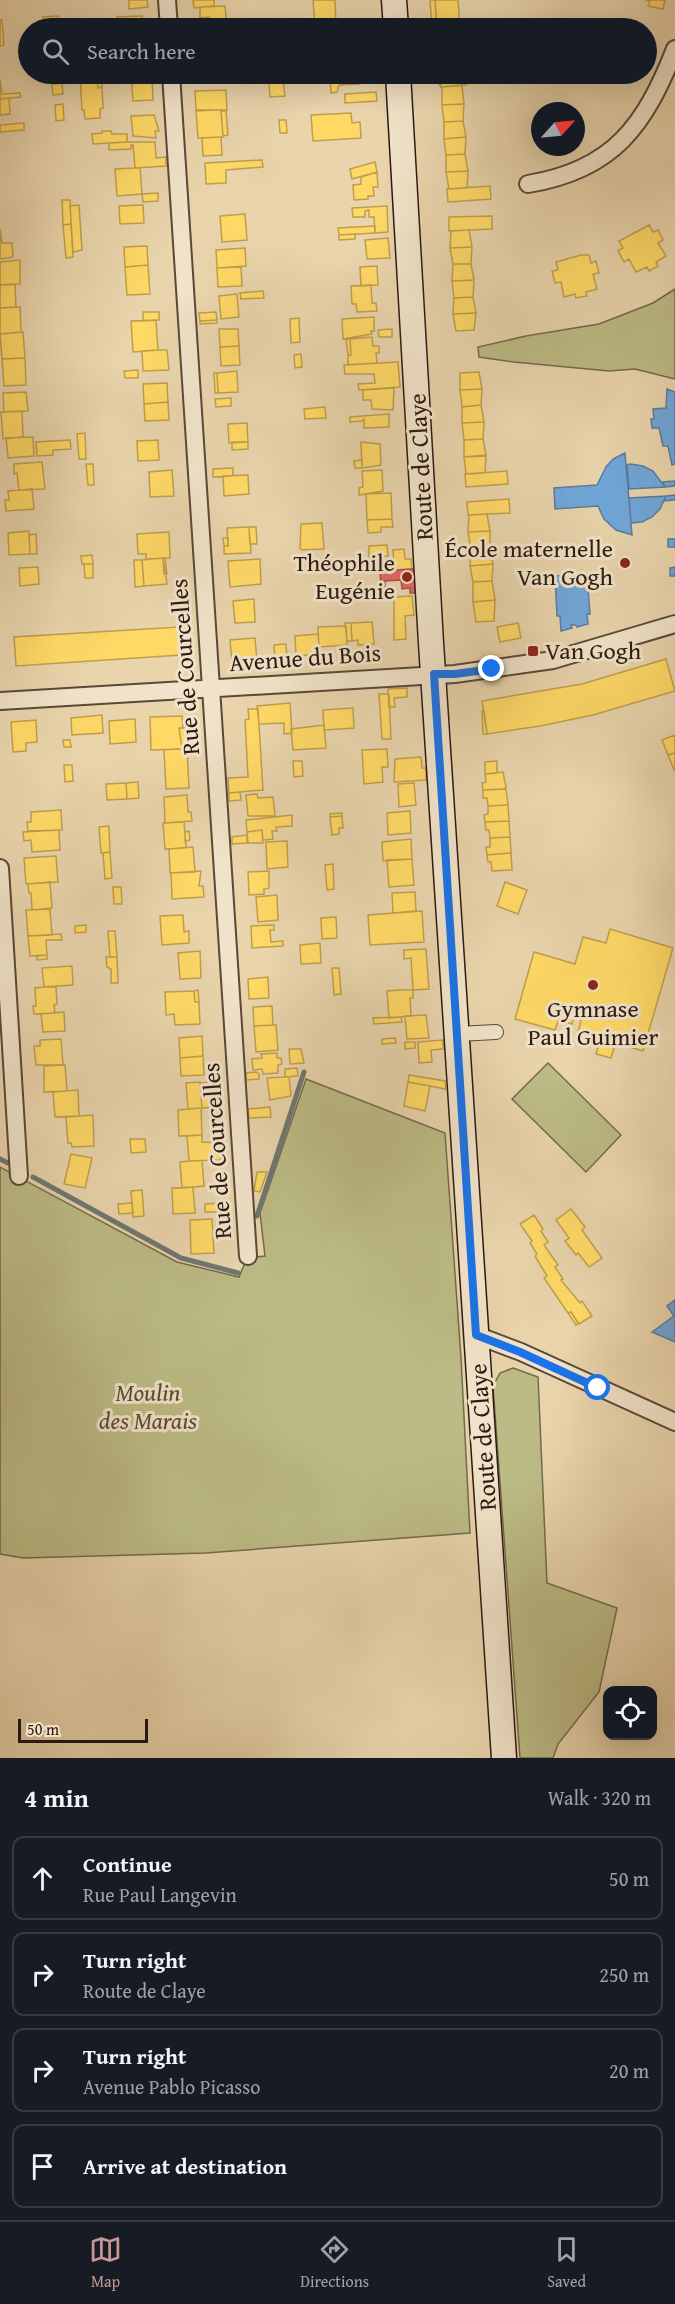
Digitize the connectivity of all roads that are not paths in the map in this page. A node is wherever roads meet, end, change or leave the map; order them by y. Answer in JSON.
{"nodes":[{"id":1,"x":167,"y":0,"type":"edge"},
{"id":2,"x":394,"y":0,"type":"edge"},
{"id":3,"x":168,"y":18,"type":"edge"},
{"id":4,"x":395,"y":18,"type":"edge"},
{"id":5,"x":675,"y":49,"type":"edge"},
{"id":6,"x":172,"y":84,"type":"edge"},
{"id":7,"x":399,"y":84,"type":"edge"},
{"id":8,"x":528,"y":184,"type":"dead end"},
{"id":9,"x":675,"y":624,"type":"edge"},
{"id":10,"x":434,"y":674,"type":"junction"},
{"id":11,"x":210,"y":688,"type":"junction"},
{"id":12,"x":0,"y":701,"type":"edge"},
{"id":13,"x":0,"y":868,"type":"edge"},
{"id":14,"x":496,"y":1032,"type":"dead end"},
{"id":15,"x":458,"y":1034,"type":"junction"},
{"id":16,"x":20,"y":1176,"type":"dead end"},
{"id":17,"x":248,"y":1256,"type":"dead end"},
{"id":18,"x":476,"y":1335,"type":"junction"},
{"id":19,"x":675,"y":1422,"type":"edge"},
{"id":20,"x":504,"y":1758,"type":"edge"}],
"edges":[{"from":1,"to":3,"type":"street"},
{"from":2,"to":4,"type":"main road"},
{"from":5,"to":8,"type":"street"},
{"from":6,"to":11,"type":"street","name":"Rue de Courcelles"},
{"from":7,"to":10,"type":"main road","name":"Route de Claye"},
{"from":9,"to":10,"type":"street","name":"Avenue du Bois"},
{"from":10,"to":11,"type":"street","name":"Avenue du Bois"},
{"from":10,"to":15,"type":"main road","name":"Route de Claye"},
{"from":11,"to":12,"type":"street","name":"Avenue du Bois"},
{"from":11,"to":17,"type":"street","name":"Rue de Courcelles"},
{"from":13,"to":16,"type":"street"},
{"from":14,"to":15,"type":"street"},
{"from":15,"to":18,"type":"main road","name":"Route de Claye"},
{"from":18,"to":19,"type":"street"},
{"from":18,"to":20,"type":"main road","name":"Route de Claye"}]}
